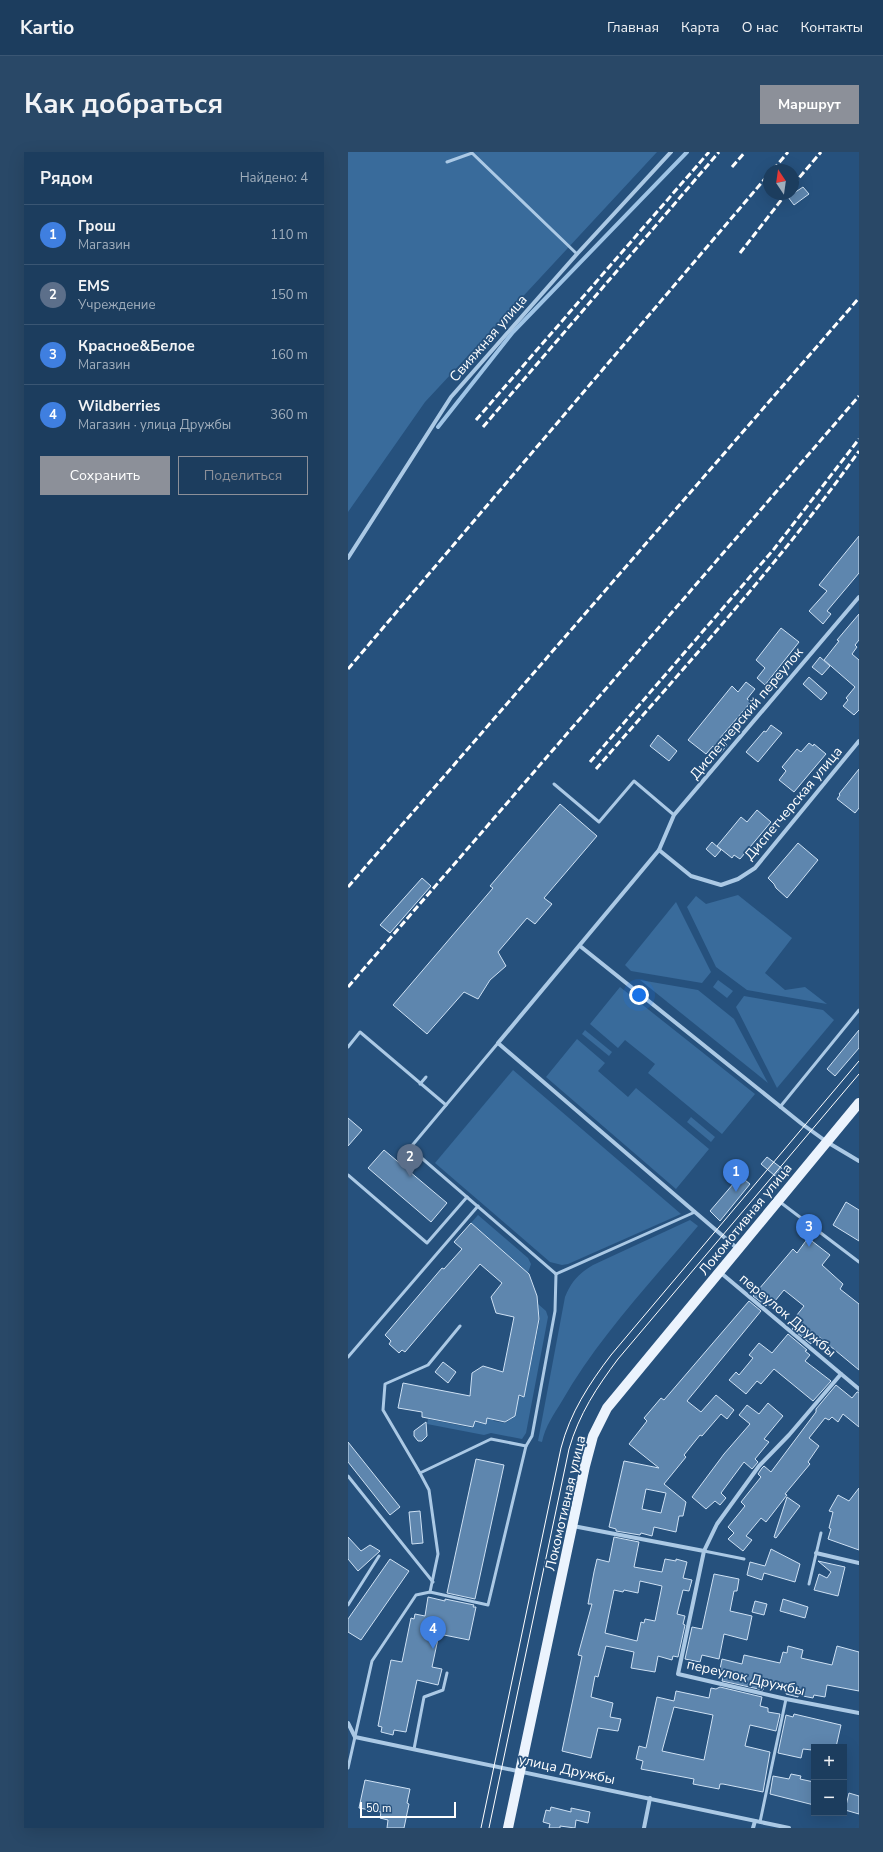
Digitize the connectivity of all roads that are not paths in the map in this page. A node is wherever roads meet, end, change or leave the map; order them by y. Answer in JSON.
{"nodes":[{"id":1,"x":671,"y":152,"type":"edge"},
{"id":2,"x":447,"y":162,"type":"dead end"},
{"id":3,"x":576,"y":254,"type":"junction"},
{"id":4,"x":348,"y":558,"type":"edge"},
{"id":5,"x":859,"y":597,"type":"edge"},
{"id":6,"x":859,"y":741,"type":"edge"},
{"id":7,"x":554,"y":784,"type":"dead end"},
{"id":8,"x":674,"y":815,"type":"junction"},
{"id":9,"x":659,"y":850,"type":"junction"},
{"id":10,"x":580,"y":946,"type":"junction"},
{"id":11,"x":859,"y":1010,"type":"edge"},
{"id":12,"x":498,"y":1043,"type":"junction"},
{"id":13,"x":348,"y":1047,"type":"edge"},
{"id":14,"x":426,"y":1077,"type":"dead end"},
{"id":15,"x":420,"y":1084,"type":"junction"},
{"id":16,"x":859,"y":1103,"type":"edge"},
{"id":17,"x":446,"y":1105,"type":"junction"},
{"id":18,"x":780,"y":1107,"type":"junction"},
{"id":19,"x":827,"y":1142,"type":"junction"},
{"id":20,"x":859,"y":1160,"type":"edge"},
{"id":21,"x":348,"y":1175,"type":"edge"},
{"id":22,"x":467,"y":1197,"type":"junction"},
{"id":23,"x":779,"y":1201,"type":"junction"},
{"id":24,"x":478,"y":1206,"type":"junction"},
{"id":25,"x":695,"y":1212,"type":"junction"},
{"id":26,"x":739,"y":1250,"type":"junction"},
{"id":27,"x":859,"y":1262,"type":"edge"},
{"id":28,"x":720,"y":1272,"type":"junction"},
{"id":29,"x":556,"y":1274,"type":"junction"},
{"id":30,"x":460,"y":1326,"type":"dead end"},
{"id":31,"x":348,"y":1357,"type":"edge"},
{"id":32,"x":841,"y":1374,"type":"junction"},
{"id":33,"x":859,"y":1390,"type":"edge"},
{"id":34,"x":526,"y":1446,"type":"junction"},
{"id":35,"x":420,"y":1473,"type":"junction"},
{"id":36,"x":348,"y":1476,"type":"edge"},
{"id":37,"x":573,"y":1526,"type":"junction"},
{"id":38,"x":821,"y":1533,"type":"dead end"},
{"id":39,"x":704,"y":1551,"type":"junction"},
{"id":40,"x":816,"y":1553,"type":"junction"},
{"id":41,"x":379,"y":1556,"type":"dead end"},
{"id":42,"x":744,"y":1559,"type":"dead end"},
{"id":43,"x":859,"y":1563,"type":"edge"},
{"id":44,"x":433,"y":1582,"type":"junction"},
{"id":45,"x":809,"y":1584,"type":"dead end"},
{"id":46,"x":430,"y":1592,"type":"junction"},
{"id":47,"x":348,"y":1605,"type":"edge"},
{"id":48,"x":447,"y":1673,"type":"dead end"},
{"id":49,"x":786,"y":1699,"type":"junction"},
{"id":50,"x":859,"y":1713,"type":"edge"},
{"id":51,"x":348,"y":1723,"type":"edge"},
{"id":52,"x":355,"y":1737,"type":"junction"},
{"id":53,"x":352,"y":1748,"type":"junction"},
{"id":54,"x":414,"y":1749,"type":"junction"},
{"id":55,"x":348,"y":1752,"type":"edge"},
{"id":56,"x":348,"y":1768,"type":"edge"},
{"id":57,"x":520,"y":1771,"type":"junction"},
{"id":58,"x":650,"y":1798,"type":"junction"},
{"id":59,"x":755,"y":1821,"type":"junction"},
{"id":60,"x":760,"y":1822,"type":"junction"},
{"id":61,"x":508,"y":1828,"type":"edge"},
{"id":62,"x":644,"y":1828,"type":"edge"},
{"id":63,"x":753,"y":1828,"type":"edge"},
{"id":64,"x":789,"y":1828,"type":"edge"}],
"edges":[{"from":1,"to":3,"type":"street","name":"Свияжная улица"},
{"from":2,"to":3,"type":"lane"},
{"from":3,"to":4,"type":"street","name":"Свияжная улица"},
{"from":5,"to":8,"type":"street","name":"Диспетчерский переулок"},
{"from":6,"to":9,"type":"street","name":"Диспетчерская улица"},
{"from":7,"to":8,"type":"lane"},
{"from":8,"to":9,"type":"street","name":"Диспетчерский переулок"},
{"from":9,"to":10,"type":"street","name":"Диспетчерский переулок"},
{"from":10,"to":12,"type":"street","name":"Диспетчерский переулок"},
{"from":10,"to":18,"type":"street"},
{"from":11,"to":18,"type":"lane"},
{"from":12,"to":17,"type":"lane"},
{"from":12,"to":25,"type":"street"},
{"from":13,"to":15,"type":"lane"},
{"from":14,"to":15,"type":"lane"},
{"from":15,"to":17,"type":"lane"},
{"from":16,"to":19,"type":"main road","name":"Локомотивная улица"},
{"from":17,"to":22,"type":"lane"},
{"from":18,"to":19,"type":"street"},
{"from":19,"to":20,"type":"street"},
{"from":19,"to":23,"type":"main road","name":"Локомотивная улица"},
{"from":21,"to":22,"type":"lane"},
{"from":22,"to":24,"type":"lane"},
{"from":23,"to":26,"type":"main road","name":"Локомотивная улица"},
{"from":23,"to":27,"type":"lane"},
{"from":24,"to":29,"type":"lane"},
{"from":24,"to":31,"type":"lane"},
{"from":25,"to":26,"type":"street"},
{"from":25,"to":29,"type":"lane"},
{"from":26,"to":28,"type":"main road","name":"Локомотивная улица"},
{"from":28,"to":32,"type":"street","name":"переулок Дружбы"},
{"from":28,"to":37,"type":"main road","name":"Локомотивная улица"},
{"from":29,"to":34,"type":"lane"},
{"from":30,"to":35,"type":"lane"},
{"from":32,"to":33,"type":"street","name":"переулок Дружбы"},
{"from":32,"to":39,"type":"street","name":"переулок Дружбы"},
{"from":34,"to":35,"type":"lane"},
{"from":34,"to":46,"type":"lane"},
{"from":35,"to":44,"type":"lane"},
{"from":36,"to":44,"type":"lane"},
{"from":37,"to":39,"type":"street"},
{"from":37,"to":57,"type":"main road","name":"Локомотивная улица"},
{"from":38,"to":40,"type":"lane"},
{"from":39,"to":42,"type":"lane"},
{"from":39,"to":49,"type":"street","name":"переулок Дружбы"},
{"from":40,"to":43,"type":"street"},
{"from":40,"to":45,"type":"lane"},
{"from":41,"to":47,"type":"lane"},
{"from":44,"to":46,"type":"lane"},
{"from":46,"to":52,"type":"lane"},
{"from":48,"to":54,"type":"lane"},
{"from":49,"to":50,"type":"street","name":"переулок Дружбы"},
{"from":49,"to":60,"type":"lane"},
{"from":51,"to":52,"type":"street"},
{"from":52,"to":53,"type":"lane"},
{"from":52,"to":54,"type":"street","name":"улица Дружбы"},
{"from":53,"to":55,"type":"lane"},
{"from":53,"to":56,"type":"lane"},
{"from":54,"to":57,"type":"street","name":"улица Дружбы"},
{"from":57,"to":58,"type":"street","name":"улица Дружбы"},
{"from":57,"to":61,"type":"main road","name":"Локомотивная улица"},
{"from":58,"to":59,"type":"street","name":"улица Дружбы"},
{"from":58,"to":62,"type":"street"},
{"from":59,"to":60,"type":"street","name":"улица Дружбы"},
{"from":59,"to":63,"type":"street"},
{"from":60,"to":64,"type":"street","name":"улица Дружбы"}]}
